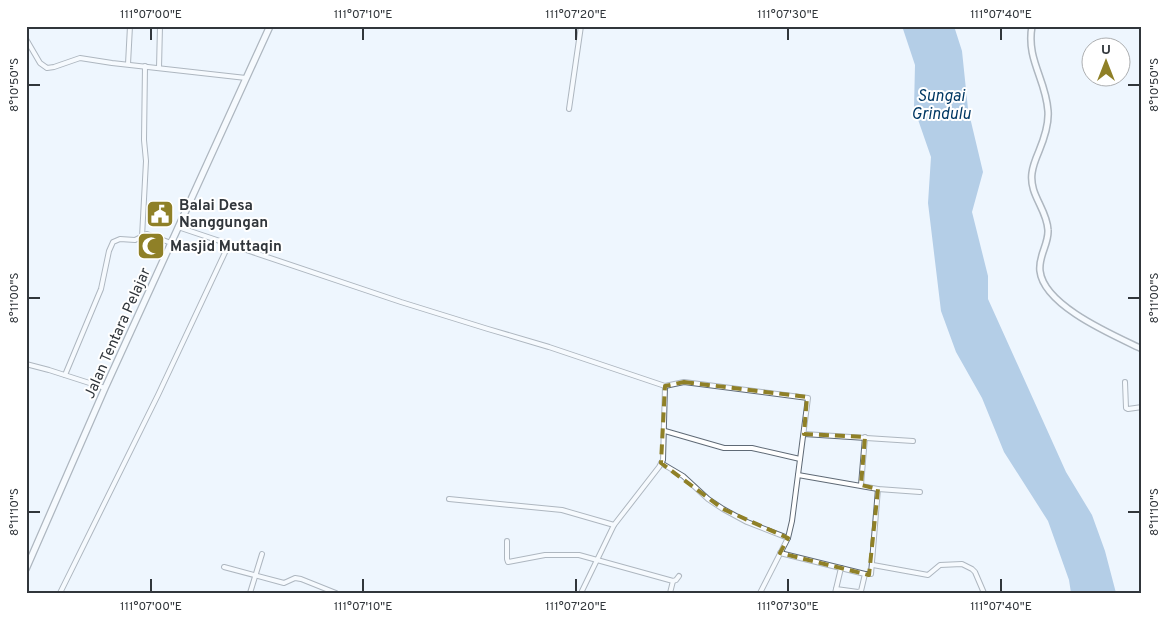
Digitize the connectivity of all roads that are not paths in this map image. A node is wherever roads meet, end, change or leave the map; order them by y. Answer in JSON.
{"nodes":[{"id":1,"x":130,"y":26,"type":"edge"},
{"id":2,"x":160,"y":26,"type":"edge"},
{"id":3,"x":270,"y":26,"type":"edge"},
{"id":4,"x":581,"y":26,"type":"edge"},
{"id":5,"x":1032,"y":26,"type":"edge"},
{"id":6,"x":26,"y":39,"type":"edge"},
{"id":7,"x":128,"y":64,"type":"junction"},
{"id":8,"x":145,"y":66,"type":"junction"},
{"id":9,"x":159,"y":68,"type":"junction"},
{"id":10,"x":246,"y":78,"type":"junction"},
{"id":11,"x":569,"y":109,"type":"dead end"},
{"id":12,"x":178,"y":227,"type":"junction"},
{"id":13,"x":142,"y":236,"type":"junction"},
{"id":14,"x":171,"y":243,"type":"junction"},
{"id":15,"x":228,"y":244,"type":"junction"},
{"id":16,"x":1142,"y":349,"type":"edge"},
{"id":17,"x":26,"y":364,"type":"edge"},
{"id":18,"x":65,"y":375,"type":"junction"},
{"id":19,"x":1125,"y":382,"type":"dead end"},
{"id":20,"x":666,"y":386,"type":"junction"},
{"id":21,"x":106,"y":388,"type":"junction"},
{"id":22,"x":1142,"y":407,"type":"edge"},
{"id":23,"x":664,"y":430,"type":"junction"},
{"id":24,"x":804,"y":434,"type":"junction"},
{"id":25,"x":865,"y":438,"type":"junction"},
{"id":26,"x":913,"y":441,"type":"dead end"},
{"id":27,"x":800,"y":459,"type":"junction"},
{"id":28,"x":661,"y":463,"type":"junction"},
{"id":29,"x":798,"y":475,"type":"junction"},
{"id":30,"x":861,"y":485,"type":"junction"},
{"id":31,"x":878,"y":488,"type":"junction"},
{"id":32,"x":920,"y":492,"type":"dead end"},
{"id":33,"x":450,"y":499,"type":"dead end"},
{"id":34,"x":614,"y":525,"type":"junction"},
{"id":35,"x":788,"y":538,"type":"junction"},
{"id":36,"x":507,"y":541,"type":"dead end"},
{"id":37,"x":780,"y":553,"type":"junction"},
{"id":38,"x":262,"y":554,"type":"dead end"},
{"id":39,"x":597,"y":559,"type":"junction"},
{"id":40,"x":873,"y":565,"type":"junction"},
{"id":41,"x":224,"y":567,"type":"dead end"},
{"id":42,"x":841,"y":568,"type":"junction"},
{"id":43,"x":26,"y":569,"type":"edge"},
{"id":44,"x":865,"y":574,"type":"junction"},
{"id":45,"x":254,"y":576,"type":"junction"},
{"id":46,"x":679,"y":576,"type":"dead end"},
{"id":47,"x":673,"y":581,"type":"junction"},
{"id":48,"x":319,"y":586,"type":"junction"},
{"id":49,"x":836,"y":591,"type":"edge"},
{"id":50,"x":60,"y":593,"type":"edge"},
{"id":51,"x":250,"y":593,"type":"edge"},
{"id":52,"x":316,"y":593,"type":"edge"},
{"id":53,"x":336,"y":593,"type":"edge"},
{"id":54,"x":581,"y":593,"type":"edge"},
{"id":55,"x":670,"y":593,"type":"edge"},
{"id":56,"x":760,"y":593,"type":"edge"},
{"id":57,"x":984,"y":593,"type":"edge"}],
"edges":[{"from":1,"to":7,"type":"street"},
{"from":2,"to":9,"type":"street"},
{"from":3,"to":10,"type":"main road","name":"Jalan Tentara Pelajar"},
{"from":4,"to":11,"type":"street"},
{"from":5,"to":16,"type":"street"},
{"from":6,"to":7,"type":"street"},
{"from":7,"to":8,"type":"street"},
{"from":8,"to":9,"type":"street"},
{"from":8,"to":13,"type":"street"},
{"from":9,"to":10,"type":"street"},
{"from":10,"to":12,"type":"main road","name":"Jalan Tentara Pelajar"},
{"from":12,"to":14,"type":"main road","name":"Jalan Tentara Pelajar"},
{"from":12,"to":15,"type":"street"},
{"from":13,"to":14,"type":"street"},
{"from":13,"to":18,"type":"street"},
{"from":14,"to":21,"type":"main road","name":"Jalan Tentara Pelajar"},
{"from":15,"to":20,"type":"street"},
{"from":15,"to":50,"type":"street"},
{"from":17,"to":18,"type":"street"},
{"from":18,"to":21,"type":"street"},
{"from":19,"to":22,"type":"street"},
{"from":20,"to":23,"type":"street"},
{"from":20,"to":24,"type":"street"},
{"from":21,"to":43,"type":"main road","name":"Jalan Tentara Pelajar"},
{"from":23,"to":27,"type":"street"},
{"from":23,"to":28,"type":"street"},
{"from":24,"to":25,"type":"street"},
{"from":24,"to":27,"type":"street"},
{"from":25,"to":26,"type":"street"},
{"from":25,"to":30,"type":"street"},
{"from":27,"to":29,"type":"street"},
{"from":28,"to":34,"type":"street"},
{"from":28,"to":35,"type":"street"},
{"from":29,"to":30,"type":"street"},
{"from":29,"to":35,"type":"street"},
{"from":30,"to":31,"type":"street"},
{"from":31,"to":32,"type":"street"},
{"from":31,"to":40,"type":"street"},
{"from":33,"to":34,"type":"street"},
{"from":34,"to":39,"type":"street"},
{"from":35,"to":37,"type":"street"},
{"from":36,"to":39,"type":"street"},
{"from":37,"to":42,"type":"street"},
{"from":37,"to":56,"type":"street"},
{"from":38,"to":45,"type":"street"},
{"from":39,"to":47,"type":"street"},
{"from":39,"to":54,"type":"street"},
{"from":40,"to":44,"type":"street"},
{"from":40,"to":57,"type":"street"},
{"from":41,"to":45,"type":"street"},
{"from":42,"to":44,"type":"street"},
{"from":42,"to":49,"type":"street"},
{"from":44,"to":49,"type":"street"},
{"from":45,"to":48,"type":"street"},
{"from":45,"to":51,"type":"street"},
{"from":46,"to":47,"type":"street"},
{"from":47,"to":55,"type":"street"},
{"from":48,"to":52,"type":"street"},
{"from":48,"to":53,"type":"street"}]}
